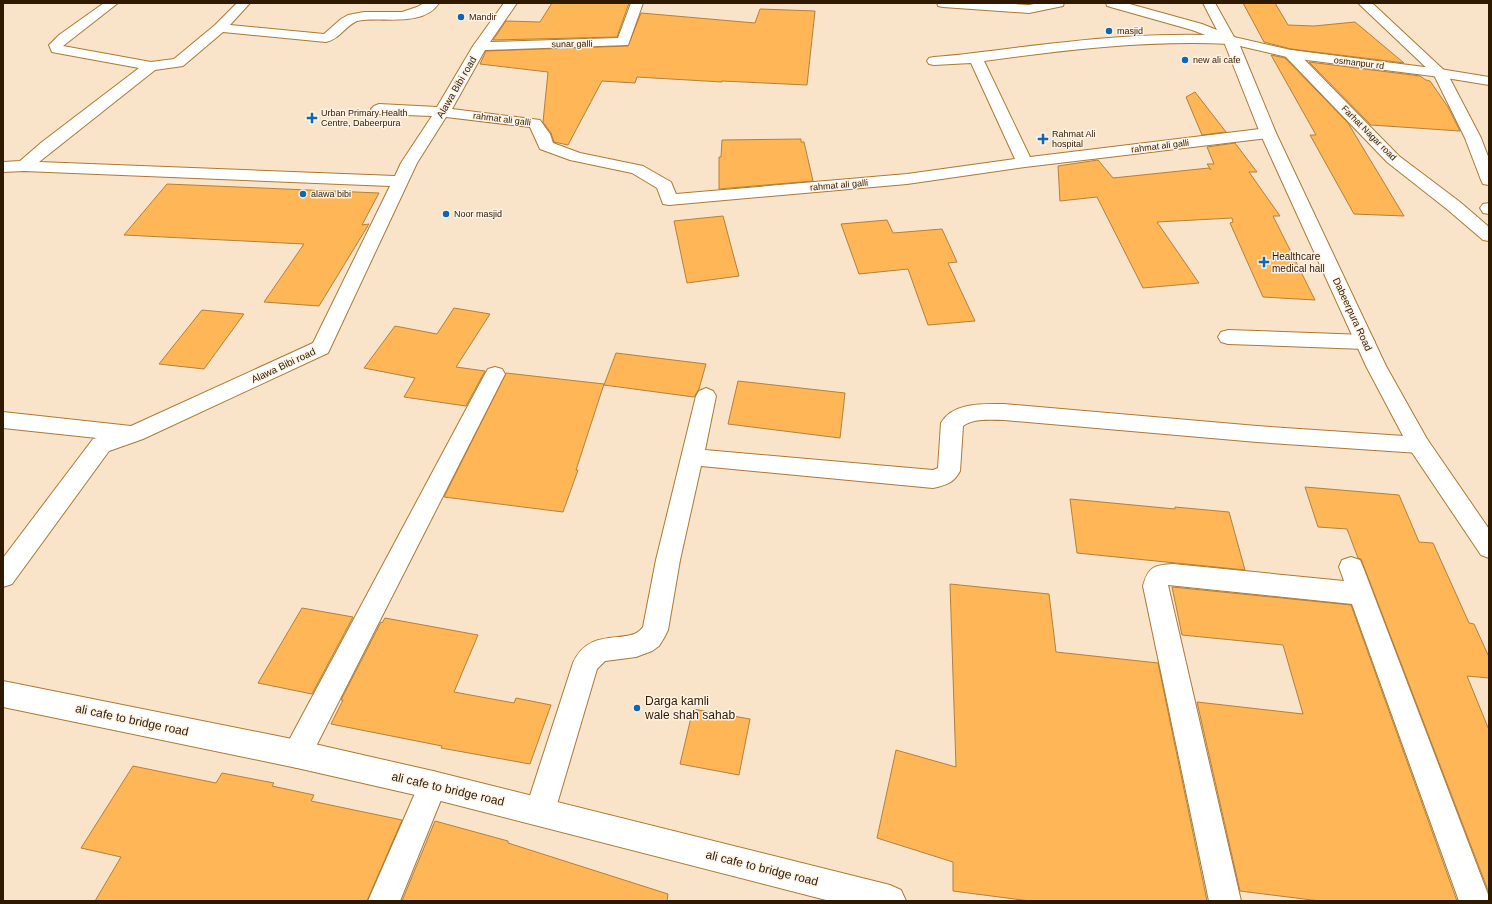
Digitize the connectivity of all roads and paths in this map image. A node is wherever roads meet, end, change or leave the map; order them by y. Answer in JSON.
{"nodes":[{"id":1,"x":112,"y":3,"type":"edge"},
{"id":2,"x":244,"y":3,"type":"edge"},
{"id":3,"x":433,"y":3,"type":"edge"},
{"id":4,"x":511,"y":3,"type":"edge"},
{"id":5,"x":637,"y":3,"type":"edge"},
{"id":6,"x":943,"y":3,"type":"edge"},
{"id":7,"x":1058,"y":3,"type":"edge"},
{"id":8,"x":1112,"y":3,"type":"edge"},
{"id":9,"x":1209,"y":3,"type":"edge"},
{"id":10,"x":1364,"y":3,"type":"edge"},
{"id":11,"x":220,"y":28,"type":"junction"},
{"id":12,"x":1230,"y":40,"type":"junction"},
{"id":13,"x":480,"y":46,"type":"junction"},
{"id":14,"x":1291,"y":54,"type":"junction"},
{"id":15,"x":976,"y":58,"type":"junction"},
{"id":16,"x":934,"y":61,"type":"dead end"},
{"id":17,"x":151,"y":66,"type":"junction"},
{"id":18,"x":1440,"y":73,"type":"junction"},
{"id":19,"x":1489,"y":81,"type":"edge"},
{"id":20,"x":380,"y":109,"type":"dead end"},
{"id":21,"x":442,"y":112,"type":"junction"},
{"id":22,"x":1268,"y":133,"type":"junction"},
{"id":23,"x":1025,"y":162,"type":"junction"},
{"id":24,"x":24,"y":166,"type":"junction"},
{"id":25,"x":3,"y":167,"type":"edge"},
{"id":26,"x":1489,"y":180,"type":"edge"},
{"id":27,"x":401,"y":181,"type":"junction"},
{"id":28,"x":1489,"y":236,"type":"edge"},
{"id":29,"x":1228,"y":337,"type":"dead end"},
{"id":30,"x":1365,"y":342,"type":"junction"},
{"id":31,"x":495,"y":374,"type":"dead end"},
{"id":32,"x":706,"y":396,"type":"dead end"},
{"id":33,"x":3,"y":420,"type":"edge"},
{"id":34,"x":135,"y":433,"type":"junction"},
{"id":35,"x":1419,"y":445,"type":"junction"},
{"id":36,"x":691,"y":458,"type":"junction"},
{"id":37,"x":1489,"y":548,"type":"edge"},
{"id":38,"x":1351,"y":567,"type":"dead end"},
{"id":39,"x":3,"y":577,"type":"edge"},
{"id":40,"x":1361,"y":594,"type":"junction"},
{"id":41,"x":3,"y":694,"type":"edge"},
{"id":42,"x":297,"y":754,"type":"junction"},
{"id":43,"x":433,"y":785,"type":"junction"},
{"id":44,"x":540,"y":811,"type":"junction"},
{"id":45,"x":384,"y":901,"type":"edge"},
{"id":46,"x":890,"y":901,"type":"edge"},
{"id":47,"x":1225,"y":901,"type":"edge"},
{"id":48,"x":1475,"y":901,"type":"edge"}],
"edges":[{"from":1,"to":17,"type":"street"},
{"from":2,"to":11,"type":"street"},
{"from":3,"to":11,"type":"street"},
{"from":4,"to":13,"type":"street","name":"Alawa Bibi road"},
{"from":5,"to":13,"type":"street","name":"sunar galli"},
{"from":6,"to":7,"type":"street"},
{"from":8,"to":12,"type":"street"},
{"from":9,"to":12,"type":"street","name":"Dabeerpura Road"},
{"from":10,"to":18,"type":"street"},
{"from":11,"to":17,"type":"street"},
{"from":12,"to":14,"type":"street","name":"osmanpur rd"},
{"from":12,"to":15,"type":"street"},
{"from":12,"to":22,"type":"street","name":"Dabeerpura Road"},
{"from":13,"to":21,"type":"street","name":"Alawa Bibi road"},
{"from":14,"to":18,"type":"street","name":"osmanpur rd"},
{"from":14,"to":28,"type":"street","name":"Farhat Nagar road"},
{"from":15,"to":16,"type":"street"},
{"from":15,"to":23,"type":"street"},
{"from":17,"to":24,"type":"street"},
{"from":18,"to":19,"type":"street","name":"osmanpur rd"},
{"from":18,"to":26,"type":"street"},
{"from":20,"to":21,"type":"street"},
{"from":21,"to":23,"type":"street","name":"rahmat ali galli"},
{"from":21,"to":27,"type":"street","name":"Alawa Bibi road"},
{"from":22,"to":23,"type":"street","name":"rahmat ali galli"},
{"from":22,"to":30,"type":"street","name":"Dabeerpura Road"},
{"from":24,"to":25,"type":"street"},
{"from":24,"to":27,"type":"street"},
{"from":27,"to":34,"type":"street","name":"Alawa Bibi road"},
{"from":29,"to":30,"type":"street"},
{"from":30,"to":35,"type":"street","name":"Dabeerpura Road"},
{"from":31,"to":42,"type":"street"},
{"from":32,"to":36,"type":"street"},
{"from":33,"to":34,"type":"street"},
{"from":34,"to":39,"type":"street","name":"Alawa Bibi road"},
{"from":35,"to":36,"type":"street"},
{"from":35,"to":37,"type":"street","name":"Dabeerpura Road"},
{"from":36,"to":44,"type":"street"},
{"from":38,"to":40,"type":"street"},
{"from":40,"to":47,"type":"street"},
{"from":40,"to":48,"type":"street"},
{"from":41,"to":42,"type":"street","name":"ali cafe to bridge road"},
{"from":42,"to":43,"type":"street","name":"ali cafe to bridge road"},
{"from":43,"to":44,"type":"street","name":"ali cafe to bridge road"},
{"from":43,"to":45,"type":"street"},
{"from":44,"to":46,"type":"street","name":"ali cafe to bridge road"}]}
